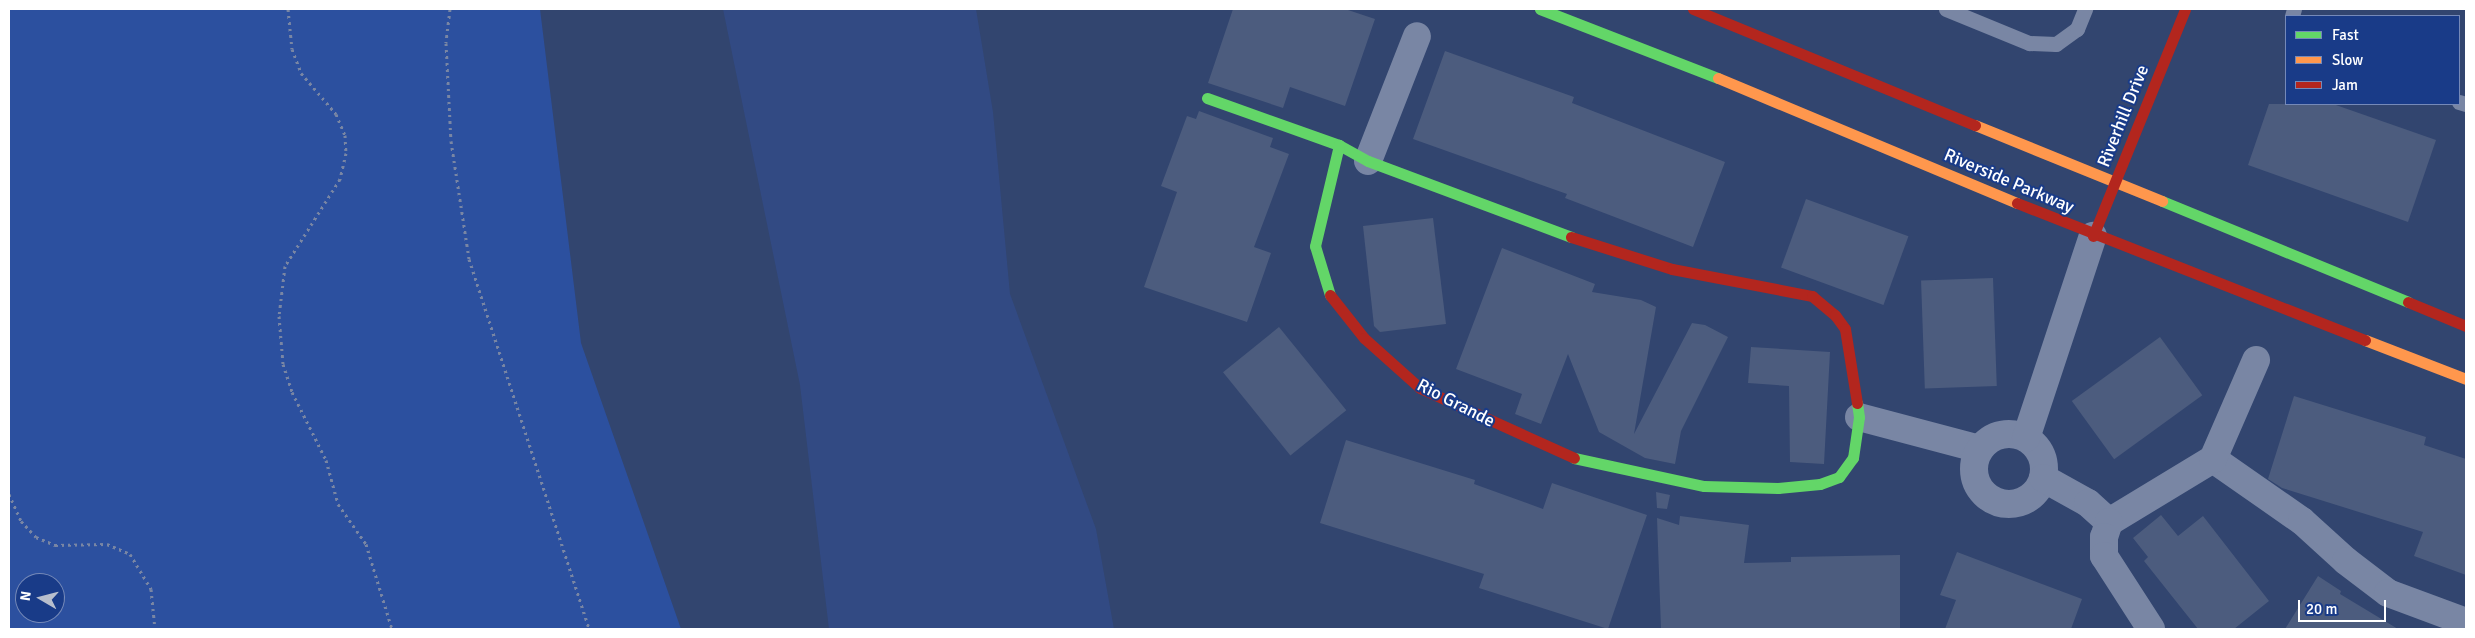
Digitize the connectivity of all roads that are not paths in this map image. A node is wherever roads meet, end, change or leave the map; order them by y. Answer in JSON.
{"nodes":[{"id":1,"x":1540,"y":9,"type":"edge"},
{"id":2,"x":1693,"y":9,"type":"edge"},
{"id":3,"x":2085,"y":9,"type":"edge"},
{"id":4,"x":2185,"y":9,"type":"edge"},
{"id":5,"x":1952,"y":10,"type":"edge"},
{"id":6,"x":1417,"y":36,"type":"dead end"},
{"id":7,"x":1207,"y":98,"type":"dead end"},
{"id":8,"x":1339,"y":145,"type":"junction"},
{"id":9,"x":1368,"y":161,"type":"junction"},
{"id":10,"x":2115,"y":182,"type":"junction"},
{"id":11,"x":2093,"y":236,"type":"junction"},
{"id":12,"x":2466,"y":326,"type":"edge"},
{"id":13,"x":2256,"y":360,"type":"dead end"},
{"id":14,"x":2466,"y":379,"type":"edge"},
{"id":15,"x":1859,"y":417,"type":"junction"},
{"id":16,"x":2026,"y":438,"type":"junction"},
{"id":17,"x":1980,"y":449,"type":"junction"},
{"id":18,"x":2213,"y":459,"type":"junction"},
{"id":19,"x":2043,"y":478,"type":"junction"},
{"id":20,"x":2109,"y":522,"type":"junction"},
{"id":21,"x":2466,"y":622,"type":"edge"},
{"id":22,"x":2152,"y":629,"type":"edge"}],
"edges":[{"from":1,"to":11,"type":"street","name":"Riverside Parkway"},
{"from":2,"to":10,"type":"street"},
{"from":3,"to":5,"type":"lane"},
{"from":4,"to":10,"type":"street","name":"Riverhill Drive"},
{"from":6,"to":9,"type":"street"},
{"from":7,"to":8,"type":"street","name":"Rio Grande"},
{"from":8,"to":9,"type":"street","name":"Rio Grande"},
{"from":8,"to":15,"type":"street","name":"Rio Grande"},
{"from":9,"to":15,"type":"street","name":"Rio Grande"},
{"from":10,"to":11,"type":"street","name":"Riverhill Drive"},
{"from":10,"to":12,"type":"street"},
{"from":11,"to":14,"type":"street","name":"Riverside Parkway"},
{"from":11,"to":16,"type":"street"},
{"from":13,"to":18,"type":"street"},
{"from":15,"to":17,"type":"street"},
{"from":16,"to":17,"type":"street"},
{"from":16,"to":19,"type":"street"},
{"from":17,"to":19,"type":"street"},
{"from":18,"to":20,"type":"street"},
{"from":18,"to":21,"type":"street"},
{"from":19,"to":20,"type":"street"},
{"from":20,"to":22,"type":"street"}]}
